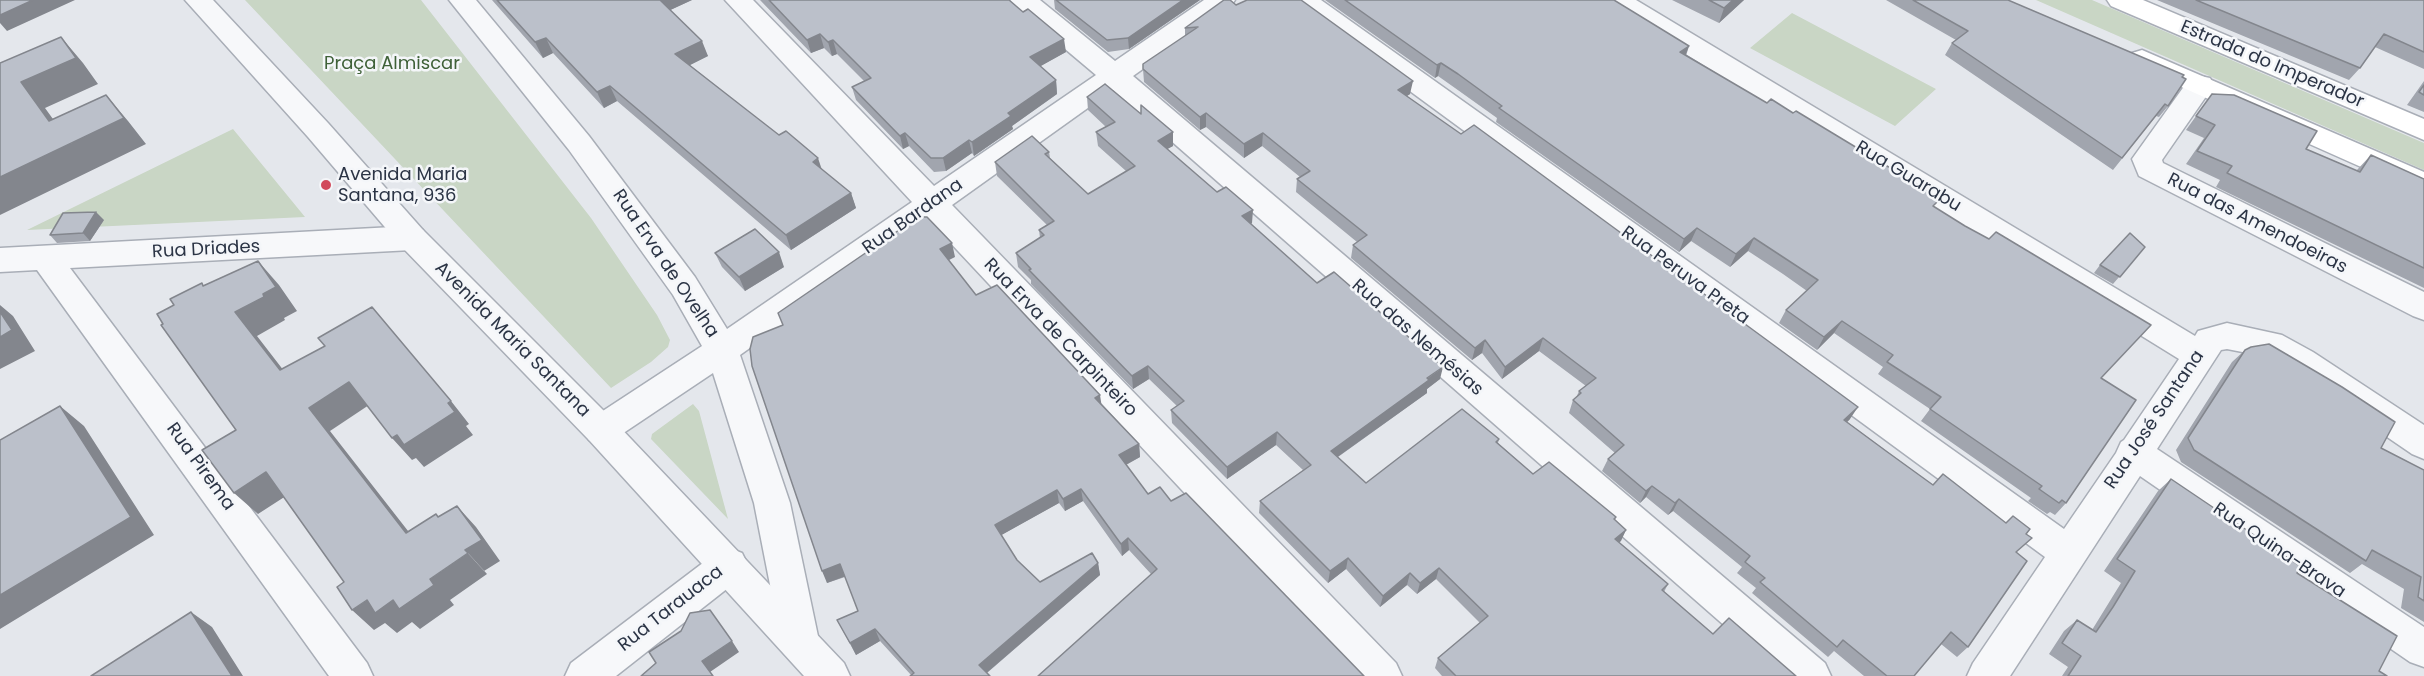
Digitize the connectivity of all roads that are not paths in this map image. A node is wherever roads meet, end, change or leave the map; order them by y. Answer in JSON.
{"nodes":[{"id":1,"x":198,"y":0,"type":"edge"},
{"id":2,"x":462,"y":0,"type":"edge"},
{"id":3,"x":738,"y":0,"type":"edge"},
{"id":4,"x":1023,"y":0,"type":"edge"},
{"id":5,"x":1222,"y":0,"type":"edge"},
{"id":6,"x":1303,"y":0,"type":"edge"},
{"id":7,"x":1617,"y":0,"type":"edge"},
{"id":8,"x":2120,"y":0,"type":"edge"},
{"id":9,"x":2115,"y":47,"type":"edge"},
{"id":10,"x":1115,"y":75,"type":"junction"},
{"id":11,"x":2200,"y":85,"type":"junction"},
{"id":12,"x":2424,"y":130,"type":"edge"},
{"id":13,"x":2424,"y":184,"type":"edge"},
{"id":14,"x":931,"y":204,"type":"junction"},
{"id":15,"x":412,"y":238,"type":"junction"},
{"id":16,"x":46,"y":259,"type":"junction"},
{"id":17,"x":0,"y":260,"type":"edge"},
{"id":18,"x":2424,"y":308,"type":"edge"},
{"id":19,"x":722,"y":350,"type":"junction"},
{"id":20,"x":2199,"y":355,"type":"junction"},
{"id":21,"x":601,"y":430,"type":"junction"},
{"id":22,"x":2424,"y":444,"type":"edge"},
{"id":23,"x":2133,"y":452,"type":"junction"},
{"id":24,"x":2067,"y":552,"type":"junction"},
{"id":25,"x":729,"y":565,"type":"junction"},
{"id":26,"x":800,"y":641,"type":"junction"},
{"id":27,"x":2424,"y":650,"type":"edge"},
{"id":28,"x":353,"y":676,"type":"edge"},
{"id":29,"x":585,"y":676,"type":"edge"},
{"id":30,"x":830,"y":676,"type":"edge"},
{"id":31,"x":1382,"y":676,"type":"edge"},
{"id":32,"x":1811,"y":676,"type":"edge"},
{"id":33,"x":1987,"y":676,"type":"edge"}],
"edges":[{"from":1,"to":15,"type":"street","name":"Avenida Maria Santana"},
{"from":2,"to":19,"type":"street","name":"Rua Erva de Ovelha"},
{"from":3,"to":14,"type":"street","name":"Rua Erva de Carpinteiro"},
{"from":4,"to":10,"type":"street","name":"Rua das Nemésias"},
{"from":5,"to":10,"type":"street","name":"Rua Bardana"},
{"from":6,"to":24,"type":"street","name":"Rua Peruva Preta"},
{"from":7,"to":20,"type":"street","name":"Rua Guarabu"},
{"from":8,"to":12,"type":"main road","name":"Estrada do Imperador"},
{"from":9,"to":11,"type":"main road"},
{"from":10,"to":14,"type":"street","name":"Rua Bardana"},
{"from":10,"to":32,"type":"street","name":"Rua das Nemésias"},
{"from":11,"to":13,"type":"main road"},
{"from":11,"to":18,"type":"street","name":"Rua das Amendoeiras"},
{"from":14,"to":19,"type":"street","name":"Rua Bardana"},
{"from":14,"to":31,"type":"street","name":"Rua Erva de Carpinteiro"},
{"from":15,"to":16,"type":"street","name":"Rua Driades"},
{"from":15,"to":21,"type":"street","name":"Avenida Maria Santana"},
{"from":16,"to":17,"type":"street","name":"Rua Driades"},
{"from":16,"to":28,"type":"street","name":"Rua Pirema"},
{"from":19,"to":21,"type":"street","name":"Rua Bardana"},
{"from":19,"to":26,"type":"street","name":"Rua Erva de Ovelha"},
{"from":20,"to":22,"type":"street","name":"Rua José Santana"},
{"from":20,"to":23,"type":"street","name":"Rua José Santana"},
{"from":21,"to":25,"type":"street","name":"Avenida Maria Santana"},
{"from":23,"to":24,"type":"street","name":"Rua José Santana"},
{"from":23,"to":27,"type":"street","name":"Rua Quina-Brava"},
{"from":24,"to":33,"type":"street","name":"Rua José Santana"},
{"from":25,"to":26,"type":"street","name":"Avenida Maria Santana"},
{"from":25,"to":29,"type":"street","name":"Rua Tarauaca"},
{"from":26,"to":30,"type":"street","name":"Avenida Maria Santana"}]}
